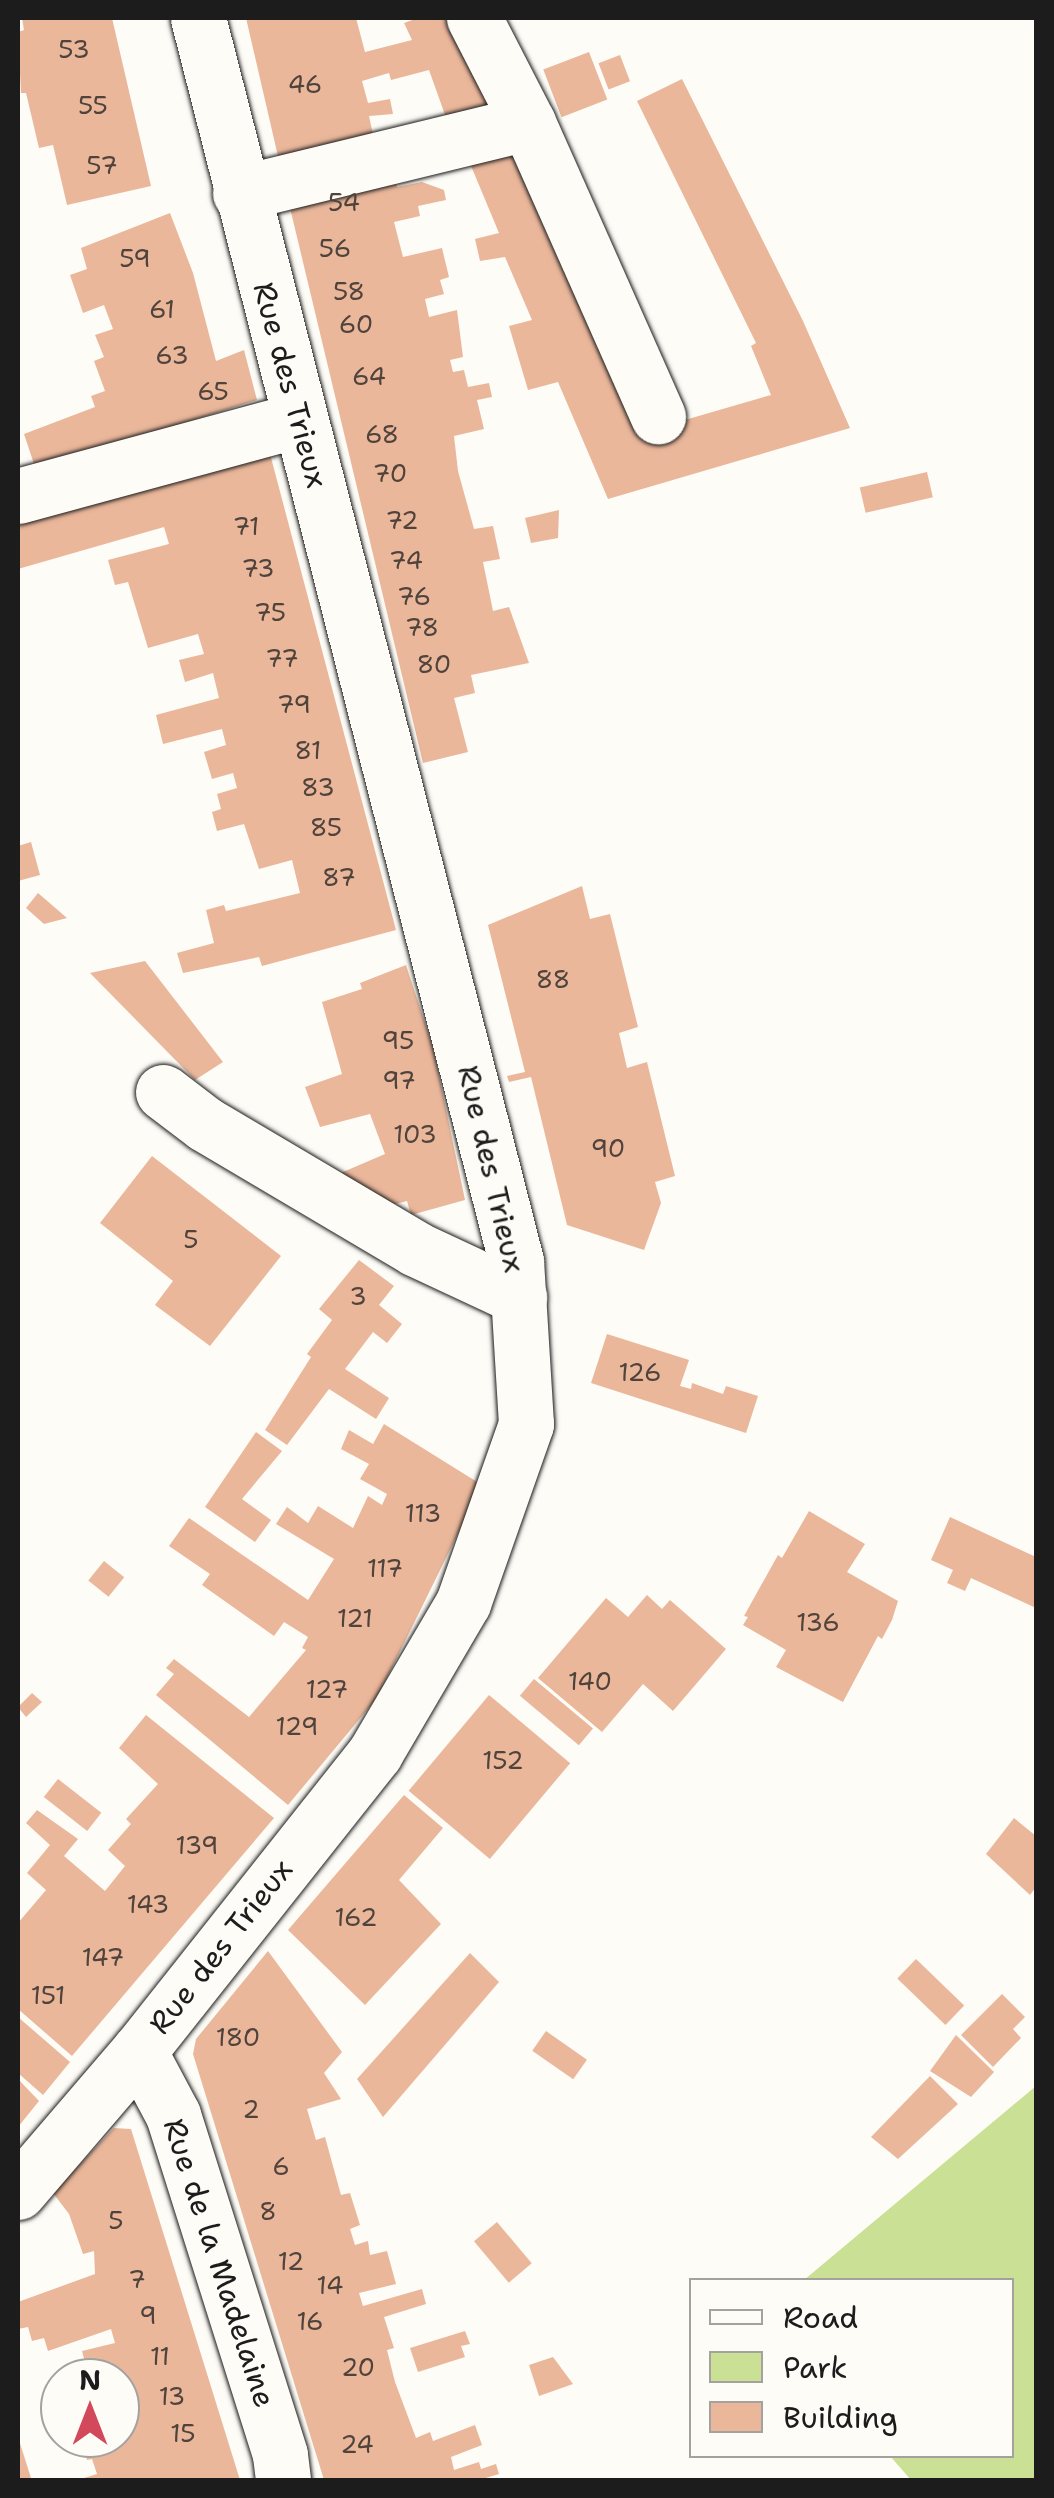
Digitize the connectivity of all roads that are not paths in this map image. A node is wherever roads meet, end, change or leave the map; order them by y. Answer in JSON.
{"nodes":[{"id":1,"x":198,"y":18,"type":"edge"},
{"id":2,"x":474,"y":18,"type":"edge"},
{"id":3,"x":528,"y":123,"type":"junction"},
{"id":4,"x":240,"y":194,"type":"junction"},
{"id":5,"x":658,"y":417,"type":"dead end"},
{"id":6,"x":298,"y":420,"type":"junction"},
{"id":7,"x":18,"y":496,"type":"edge"},
{"id":8,"x":163,"y":1092,"type":"dead end"},
{"id":9,"x":519,"y":1297,"type":"junction"},
{"id":10,"x":139,"y":2050,"type":"junction"},
{"id":11,"x":18,"y":2192,"type":"edge"},
{"id":12,"x":283,"y":2480,"type":"edge"}],
"edges":[{"from":1,"to":4,"type":"street","name":"Rue des Trieux"},
{"from":2,"to":3,"type":"street"},
{"from":3,"to":4,"type":"street"},
{"from":3,"to":5,"type":"street"},
{"from":4,"to":6,"type":"street","name":"Rue des Trieux"},
{"from":6,"to":7,"type":"street"},
{"from":6,"to":9,"type":"street","name":"Rue des Trieux"},
{"from":8,"to":9,"type":"street"},
{"from":9,"to":10,"type":"street","name":"Rue des Trieux"},
{"from":10,"to":11,"type":"street","name":"Rue des Trieux"},
{"from":10,"to":12,"type":"street","name":"Rue de la Madelaine"}]}
